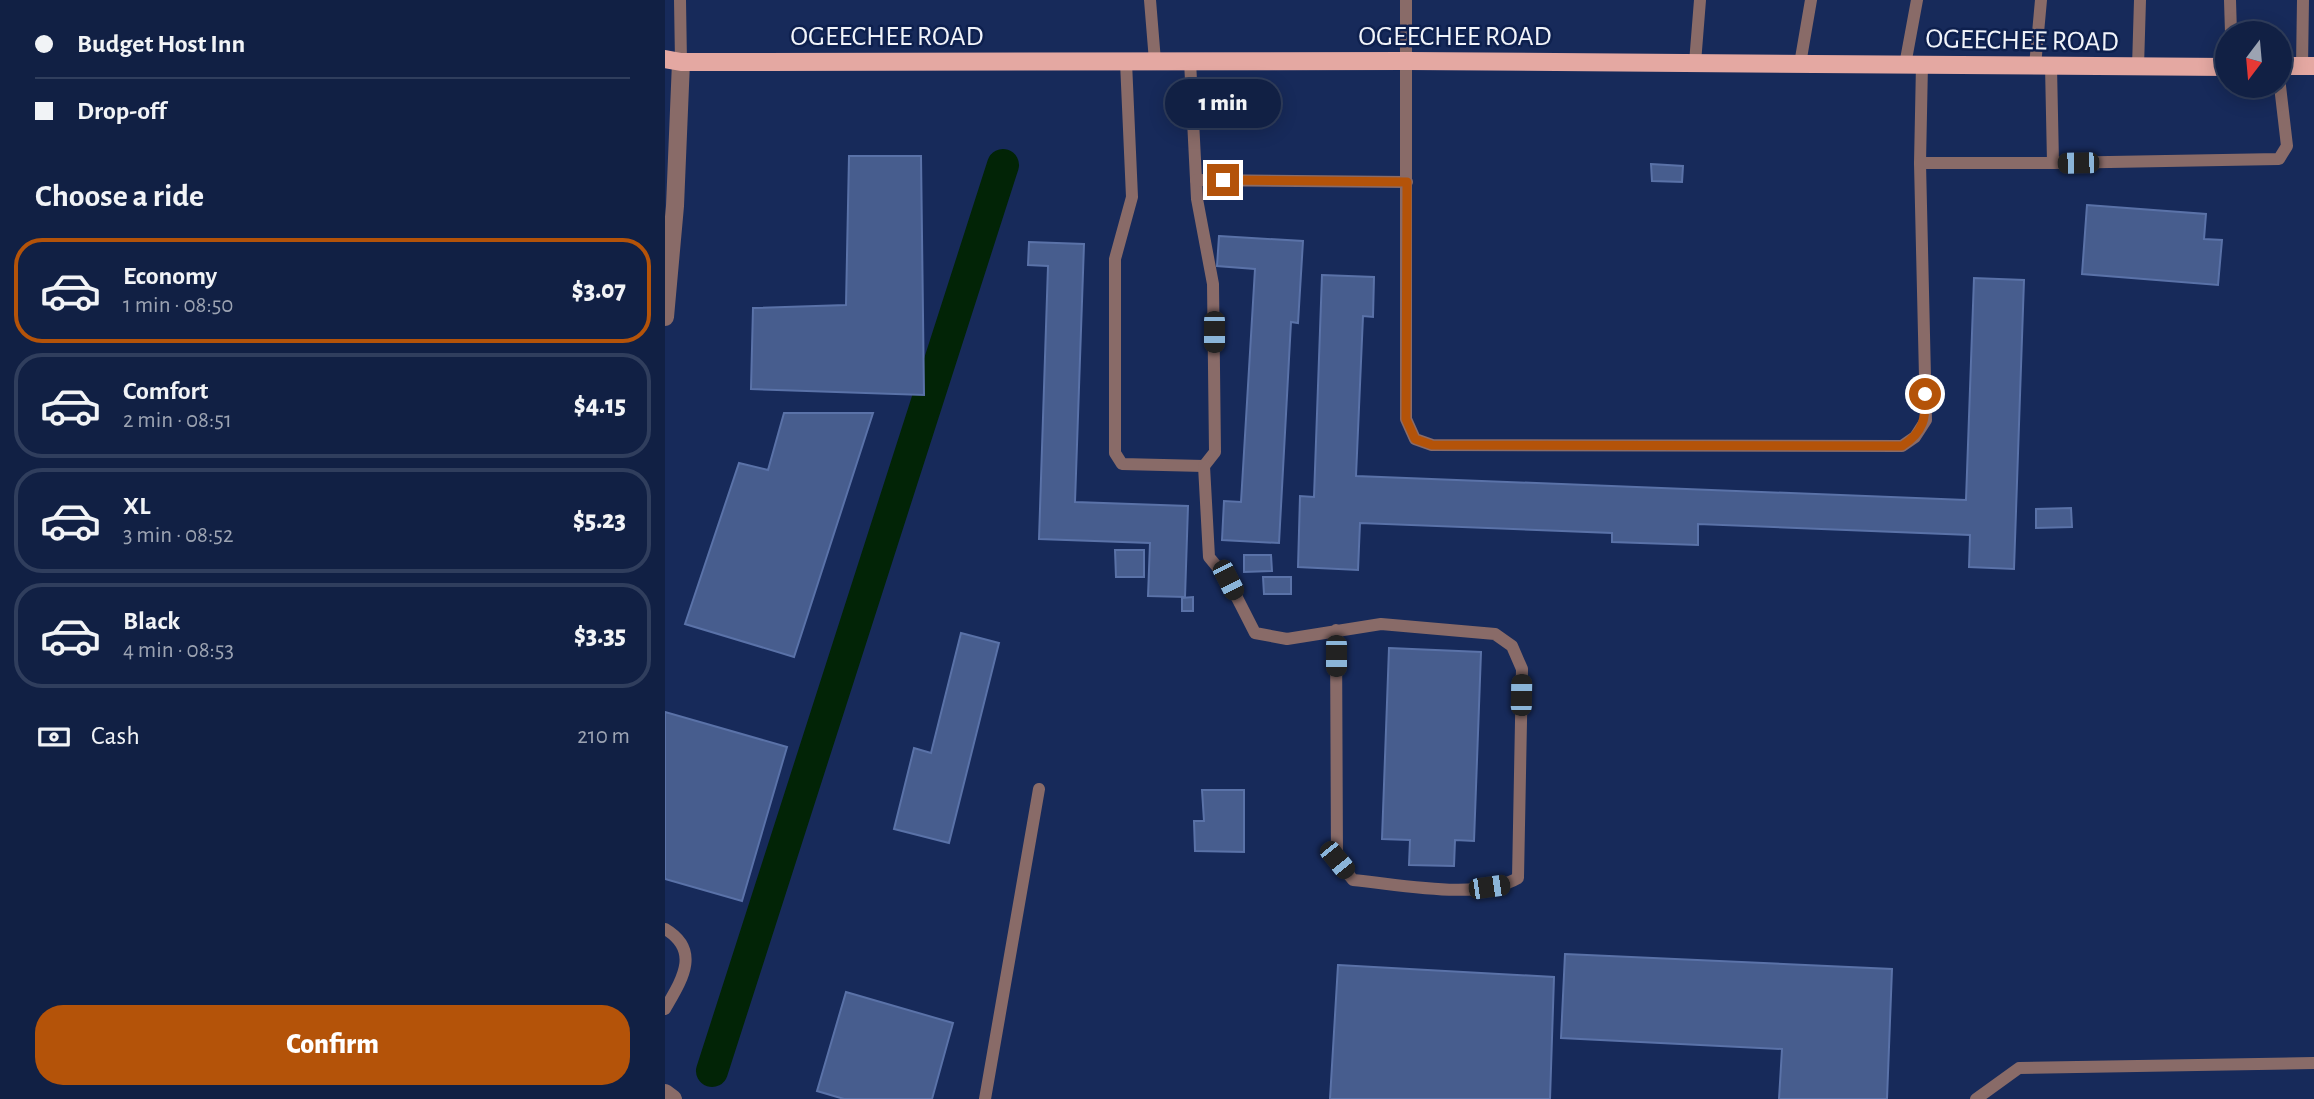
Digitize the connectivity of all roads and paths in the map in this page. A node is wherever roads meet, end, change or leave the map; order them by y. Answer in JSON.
{"nodes":[{"id":1,"x":680,"y":0,"type":"edge"},
{"id":2,"x":1150,"y":0,"type":"edge"},
{"id":3,"x":1406,"y":0,"type":"edge"},
{"id":4,"x":1700,"y":0,"type":"edge"},
{"id":5,"x":1811,"y":0,"type":"edge"},
{"id":6,"x":1917,"y":0,"type":"edge"},
{"id":7,"x":2041,"y":0,"type":"edge"},
{"id":8,"x":2140,"y":0,"type":"edge"},
{"id":9,"x":2230,"y":0,"type":"edge"},
{"id":10,"x":2303,"y":0,"type":"edge"},
{"id":11,"x":2231,"y":21,"type":"edge"},
{"id":12,"x":1155,"y":61,"type":"junction"},
{"id":13,"x":1190,"y":61,"type":"junction"},
{"id":14,"x":1407,"y":61,"type":"junction"},
{"id":15,"x":1126,"y":62,"type":"junction"},
{"id":16,"x":1695,"y":63,"type":"junction"},
{"id":17,"x":670,"y":64,"type":"edge"},
{"id":18,"x":1800,"y":64,"type":"junction"},
{"id":19,"x":1914,"y":64,"type":"junction"},
{"id":20,"x":2043,"y":66,"type":"junction"},
{"id":21,"x":2308,"y":66,"type":"edge"},
{"id":22,"x":2138,"y":67,"type":"junction"},
{"id":23,"x":2215,"y":67,"type":"edge"},
{"id":24,"x":2281,"y":98,"type":"edge"},
{"id":25,"x":1920,"y":163,"type":"junction"},
{"id":26,"x":2053,"y":163,"type":"junction"},
{"id":27,"x":1196,"y":180,"type":"junction"},
{"id":28,"x":1407,"y":182,"type":"junction"},
{"id":29,"x":671,"y":190,"type":"edge"},
{"id":30,"x":665,"y":317,"type":"edge"},
{"id":31,"x":1204,"y":466,"type":"junction"},
{"id":32,"x":1336,"y":630,"type":"junction"},
{"id":33,"x":1039,"y":789,"type":"dead end"},
{"id":34,"x":665,"y":929,"type":"edge"},
{"id":35,"x":665,"y":1009,"type":"edge"},
{"id":36,"x":2314,"y":1063,"type":"edge"},
{"id":37,"x":665,"y":1093,"type":"edge"},
{"id":38,"x":673,"y":1099,"type":"edge"},
{"id":39,"x":985,"y":1099,"type":"edge"},
{"id":40,"x":1976,"y":1099,"type":"edge"}],
"edges":[{"from":1,"to":17,"type":"lane"},
{"from":2,"to":12,"type":"lane"},
{"from":3,"to":14,"type":"lane"},
{"from":4,"to":16,"type":"lane"},
{"from":5,"to":18,"type":"lane"},
{"from":6,"to":19,"type":"lane"},
{"from":7,"to":20,"type":"lane"},
{"from":8,"to":22,"type":"lane"},
{"from":9,"to":11,"type":"lane"},
{"from":10,"to":21,"type":"lane"},
{"from":12,"to":13,"type":"main road","name":"OGEECHEE ROAD"},
{"from":12,"to":15,"type":"main road","name":"OGEECHEE ROAD"},
{"from":13,"to":14,"type":"main road","name":"OGEECHEE ROAD"},
{"from":13,"to":27,"type":"lane"},
{"from":14,"to":16,"type":"main road","name":"OGEECHEE ROAD"},
{"from":14,"to":28,"type":"lane"},
{"from":15,"to":17,"type":"main road","name":"OGEECHEE ROAD"},
{"from":15,"to":31,"type":"lane"},
{"from":16,"to":18,"type":"main road","name":"OGEECHEE ROAD"},
{"from":17,"to":29,"type":"street"},
{"from":18,"to":19,"type":"main road","name":"OGEECHEE ROAD"},
{"from":19,"to":20,"type":"main road","name":"OGEECHEE ROAD"},
{"from":19,"to":25,"type":"lane"},
{"from":20,"to":22,"type":"main road","name":"OGEECHEE ROAD"},
{"from":20,"to":26,"type":"lane"},
{"from":22,"to":23,"type":"main road","name":"OGEECHEE ROAD"},
{"from":24,"to":26,"type":"lane"},
{"from":25,"to":26,"type":"lane"},
{"from":25,"to":28,"type":"lane"},
{"from":27,"to":28,"type":"lane"},
{"from":27,"to":31,"type":"lane"},
{"from":29,"to":30,"type":"street"},
{"from":31,"to":32,"type":"lane"},
{"from":32,"to":32,"type":"lane"},
{"from":33,"to":39,"type":"lane"},
{"from":34,"to":35,"type":"lane"},
{"from":36,"to":40,"type":"lane"},
{"from":37,"to":38,"type":"street"}]}
